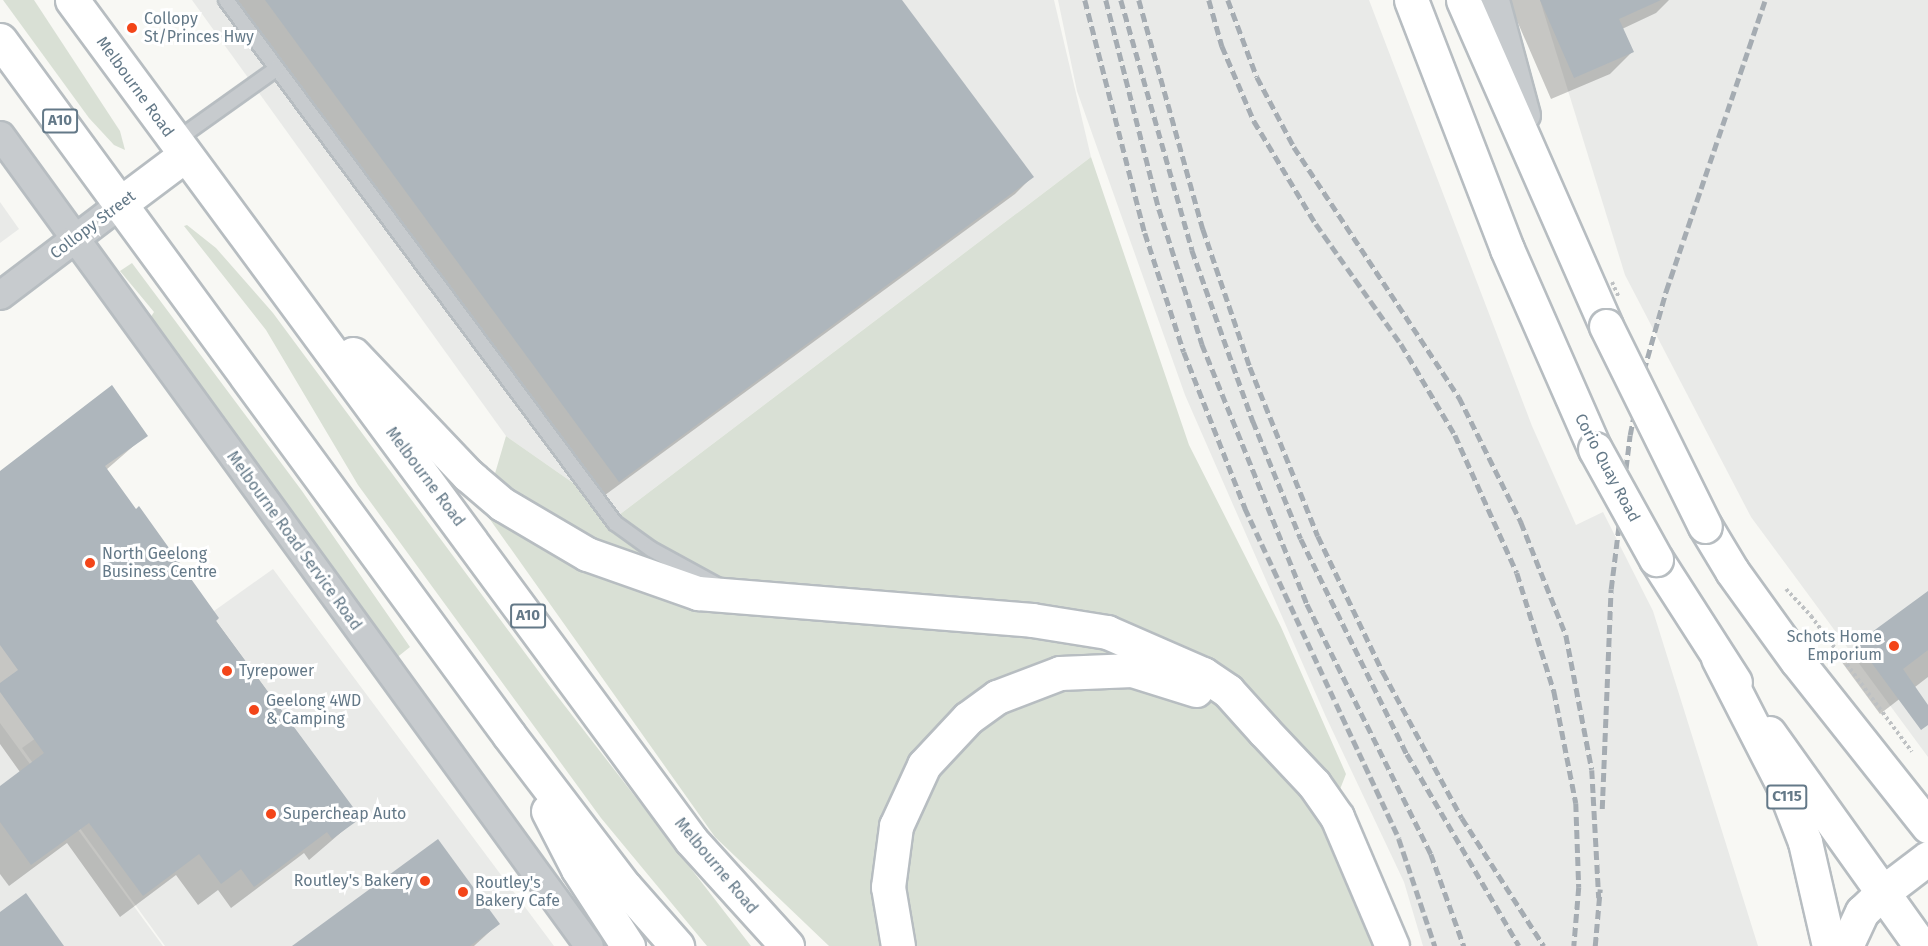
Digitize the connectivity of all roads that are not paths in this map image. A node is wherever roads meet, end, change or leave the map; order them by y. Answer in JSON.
{"nodes":[{"id":1,"x":72,"y":0,"type":"edge"},
{"id":2,"x":225,"y":0,"type":"edge"},
{"id":3,"x":1411,"y":0,"type":"edge"},
{"id":4,"x":1463,"y":0,"type":"edge"},
{"id":5,"x":1496,"y":0,"type":"edge"},
{"id":6,"x":0,"y":40,"type":"edge"},
{"id":7,"x":276,"y":69,"type":"junction"},
{"id":8,"x":0,"y":135,"type":"edge"},
{"id":9,"x":180,"y":148,"type":"junction"},
{"id":10,"x":121,"y":203,"type":"junction"},
{"id":11,"x":1559,"y":221,"type":"junction"},
{"id":12,"x":76,"y":238,"type":"junction"},
{"id":13,"x":277,"y":279,"type":"junction"},
{"id":14,"x":0,"y":295,"type":"edge"},
{"id":15,"x":740,"y":598,"type":"junction"},
{"id":16,"x":1718,"y":658,"type":"junction"},
{"id":17,"x":1264,"y":731,"type":"junction"},
{"id":18,"x":509,"y":735,"type":"junction"},
{"id":19,"x":1928,"y":826,"type":"edge"},
{"id":20,"x":1928,"y":858,"type":"edge"},
{"id":21,"x":1882,"y":893,"type":"junction"},
{"id":22,"x":589,"y":946,"type":"edge"},
{"id":23,"x":628,"y":946,"type":"edge"},
{"id":24,"x":677,"y":946,"type":"edge"},
{"id":25,"x":787,"y":946,"type":"edge"},
{"id":26,"x":898,"y":946,"type":"edge"},
{"id":27,"x":1392,"y":946,"type":"edge"},
{"id":28,"x":1829,"y":946,"type":"edge"},
{"id":29,"x":1845,"y":946,"type":"edge"},
{"id":30,"x":1921,"y":946,"type":"edge"}],
"edges":[{"from":1,"to":9,"type":"main road","name":"Melbourne Road","number":"A10"},
{"from":2,"to":7,"type":"lane"},
{"from":3,"to":16,"type":"main road","name":"Corio Quay Road","number":"C115","bridge":true},
{"from":4,"to":11,"type":"main road"},
{"from":5,"to":11,"type":"street"},
{"from":6,"to":10,"type":"main road","number":"A10"},
{"from":7,"to":9,"type":"lane"},
{"from":7,"to":15,"type":"lane"},
{"from":8,"to":12,"type":"street","name":"Melbourne Road Service Road"},
{"from":9,"to":10,"type":"main road","name":"Collopy Street"},
{"from":9,"to":13,"type":"main road","name":"Melbourne Road","number":"A10"},
{"from":10,"to":12,"type":"street","name":"Collopy Street"},
{"from":10,"to":18,"type":"main road","number":"A10"},
{"from":11,"to":19,"type":"main road","bridge":true},
{"from":12,"to":14,"type":"street","name":"Collopy Street"},
{"from":12,"to":22,"type":"street","name":"Melbourne Road Service Road"},
{"from":13,"to":15,"type":"main road"},
{"from":13,"to":25,"type":"main road","name":"Melbourne Road","number":"A10"},
{"from":15,"to":17,"type":"main road"},
{"from":16,"to":21,"type":"main road","name":"Corio Quay Road","number":"C115"},
{"from":16,"to":28,"type":"main road","number":"C115"},
{"from":17,"to":26,"type":"main road"},
{"from":17,"to":27,"type":"main road"},
{"from":18,"to":23,"type":"main road"},
{"from":18,"to":24,"type":"main road","number":"A10"},
{"from":20,"to":21,"type":"main road"},
{"from":21,"to":29,"type":"main road"},
{"from":21,"to":30,"type":"main road","name":"Corio Quay Road","number":"C115"}]}
